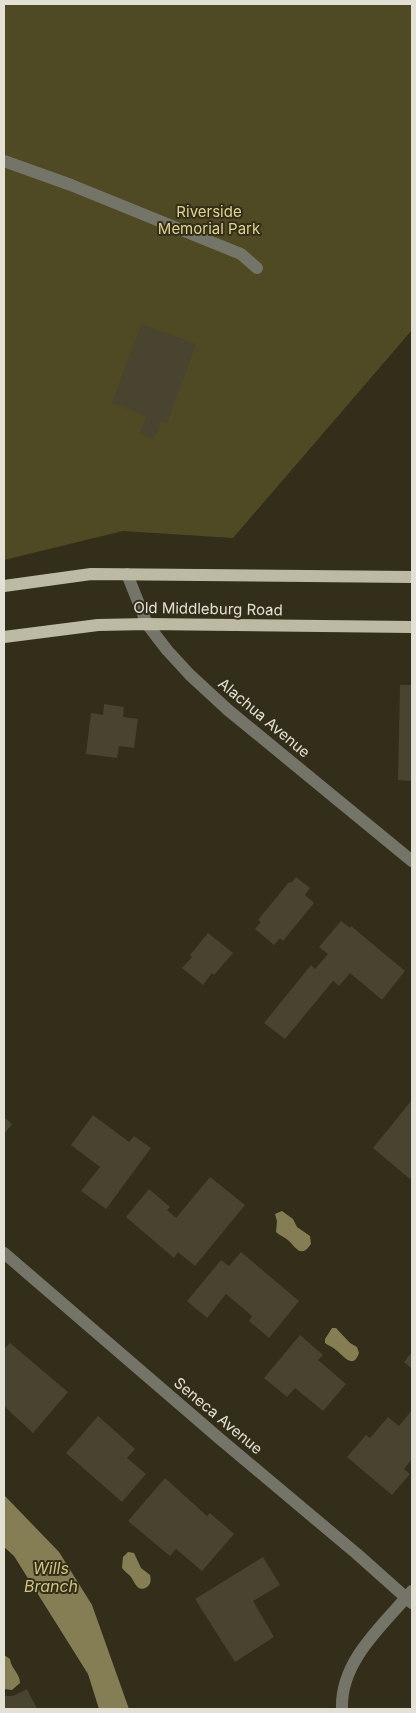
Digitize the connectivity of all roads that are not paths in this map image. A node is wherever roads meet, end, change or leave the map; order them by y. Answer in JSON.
{"nodes":[{"id":1,"x":4,"y":161,"type":"edge"},
{"id":2,"x":258,"y":268,"type":"dead end"},
{"id":3,"x":127,"y":574,"type":"junction"},
{"id":4,"x":412,"y":577,"type":"edge"},
{"id":5,"x":4,"y":586,"type":"edge"},
{"id":6,"x":148,"y":624,"type":"junction"},
{"id":7,"x":412,"y":627,"type":"edge"},
{"id":8,"x":4,"y":637,"type":"edge"},
{"id":9,"x":412,"y":862,"type":"edge"},
{"id":10,"x":4,"y":1253,"type":"edge"},
{"id":11,"x":410,"y":1597,"type":"edge"},
{"id":12,"x":342,"y":1709,"type":"edge"}],
"edges":[{"from":1,"to":2,"type":"street"},
{"from":3,"to":4,"type":"main road"},
{"from":3,"to":5,"type":"main road"},
{"from":3,"to":6,"type":"street","name":"Alachua Avenue"},
{"from":6,"to":7,"type":"main road","name":"Old Middleburg Road"},
{"from":6,"to":8,"type":"main road","name":"Old Middleburg Road"},
{"from":6,"to":9,"type":"street","name":"Alachua Avenue"},
{"from":10,"to":11,"type":"street","name":"Seneca Avenue"},
{"from":11,"to":12,"type":"street"}]}
